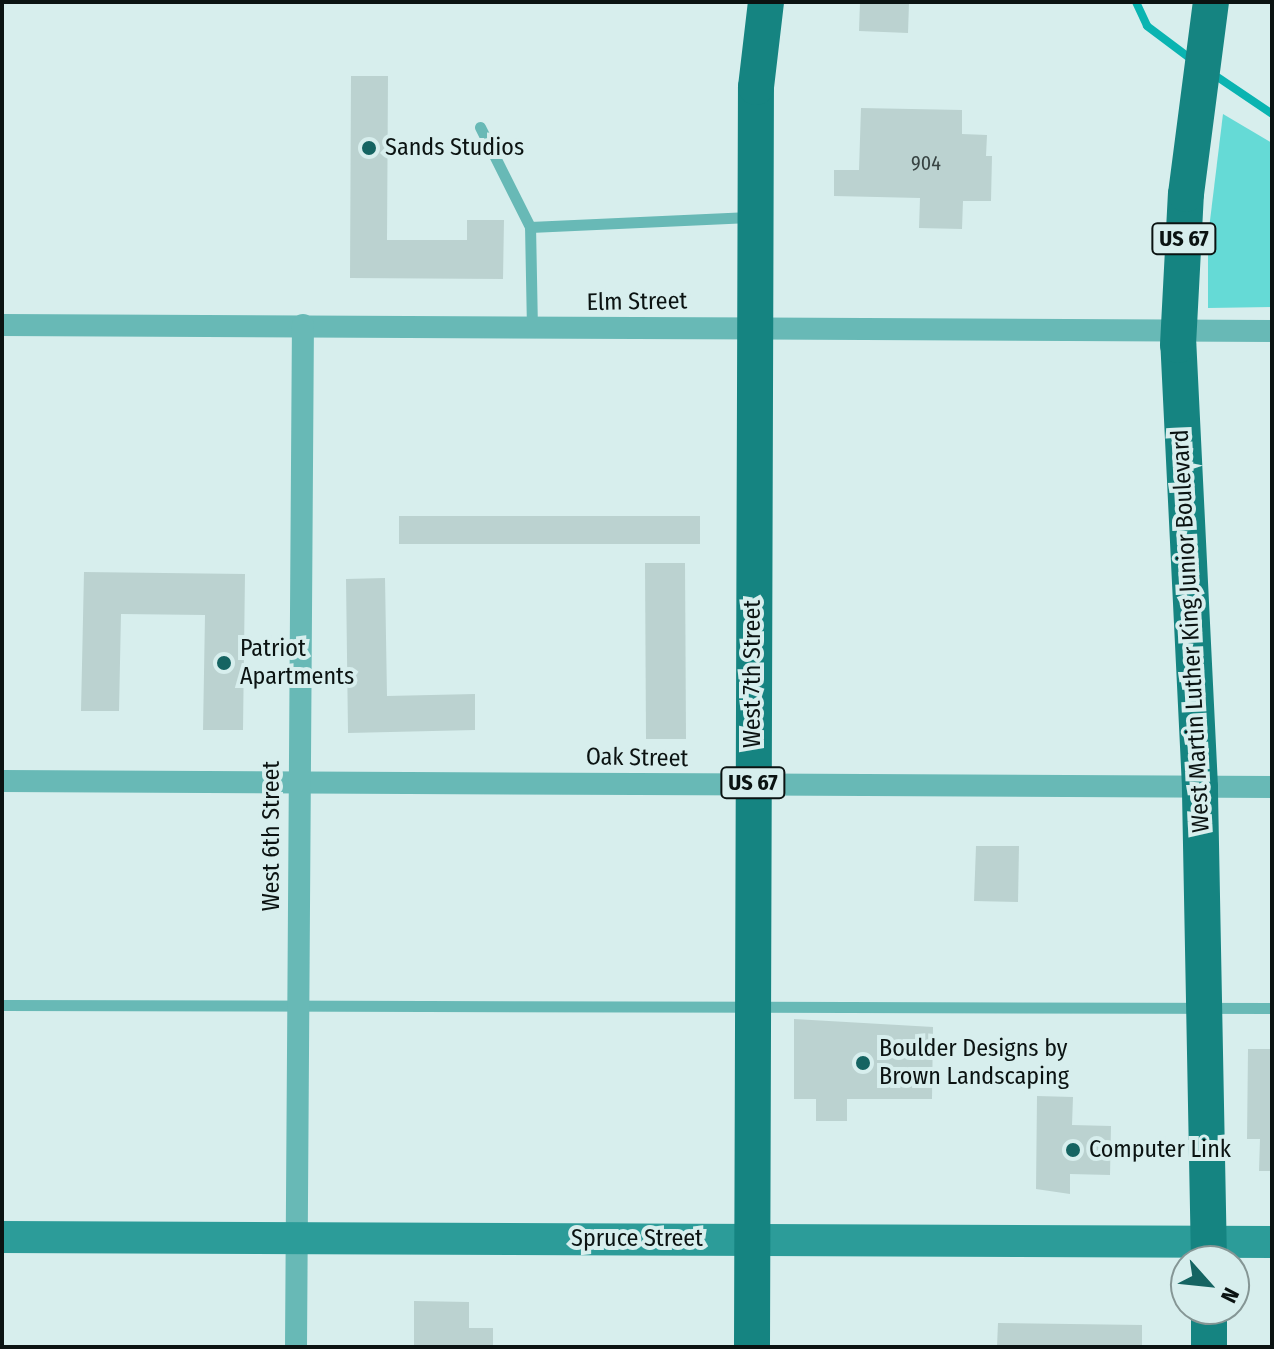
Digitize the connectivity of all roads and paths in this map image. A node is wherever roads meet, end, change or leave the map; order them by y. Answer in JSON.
{"nodes":[{"id":1,"x":766,"y":2,"type":"edge"},
{"id":2,"x":1211,"y":2,"type":"edge"},
{"id":3,"x":480,"y":127,"type":"dead end"},
{"id":4,"x":755,"y":217,"type":"junction"},
{"id":5,"x":530,"y":227,"type":"junction"},
{"id":6,"x":2,"y":325,"type":"edge"},
{"id":7,"x":303,"y":325,"type":"junction"},
{"id":8,"x":754,"y":327,"type":"junction"},
{"id":9,"x":532,"y":329,"type":"junction"},
{"id":10,"x":1272,"y":331,"type":"edge"},
{"id":11,"x":298,"y":780,"type":"junction"},
{"id":12,"x":2,"y":781,"type":"edge"},
{"id":13,"x":753,"y":785,"type":"junction"},
{"id":14,"x":1200,"y":787,"type":"junction"},
{"id":15,"x":1272,"y":787,"type":"edge"},
{"id":16,"x":2,"y":1005,"type":"edge"},
{"id":17,"x":298,"y":1005,"type":"junction"},
{"id":18,"x":1205,"y":1007,"type":"junction"},
{"id":19,"x":752,"y":1008,"type":"junction"},
{"id":20,"x":1272,"y":1008,"type":"edge"},
{"id":21,"x":2,"y":1237,"type":"edge"},
{"id":22,"x":298,"y":1239,"type":"junction"},
{"id":23,"x":752,"y":1239,"type":"junction"},
{"id":24,"x":1272,"y":1242,"type":"edge"},
{"id":25,"x":1209,"y":1245,"type":"edge"},
{"id":26,"x":1250,"y":1245,"type":"edge"},
{"id":27,"x":1170,"y":1250,"type":"edge"},
{"id":28,"x":1209,"y":1325,"type":"edge"},
{"id":29,"x":296,"y":1347,"type":"edge"},
{"id":30,"x":752,"y":1347,"type":"edge"},
{"id":31,"x":1209,"y":1347,"type":"edge"}],
"edges":[{"from":1,"to":4,"type":"main road","name":"West 7th Street","number":"US 67"},
{"from":2,"to":14,"type":"main road","name":"West Martin Luther King Junior Boulevard","number":"US 67"},
{"from":3,"to":5,"type":"lane"},
{"from":4,"to":5,"type":"lane"},
{"from":4,"to":8,"type":"main road","name":"West 7th Street","number":"US 67"},
{"from":5,"to":9,"type":"lane"},
{"from":6,"to":7,"type":"street","name":"Elm Street"},
{"from":7,"to":9,"type":"street","name":"Elm Street"},
{"from":7,"to":11,"type":"street","name":"West 6th Street"},
{"from":8,"to":9,"type":"street","name":"Elm Street"},
{"from":8,"to":10,"type":"street","name":"Elm Street"},
{"from":8,"to":13,"type":"main road","name":"West 7th Street","number":"US 67"},
{"from":11,"to":12,"type":"street","name":"Oak Street"},
{"from":11,"to":13,"type":"street","name":"Oak Street"},
{"from":11,"to":17,"type":"street","name":"West 6th Street"},
{"from":13,"to":14,"type":"street","name":"Oak Street"},
{"from":13,"to":19,"type":"main road","name":"West 7th Street","number":"US 67"},
{"from":14,"to":15,"type":"street","name":"Oak Street"},
{"from":14,"to":18,"type":"main road","name":"West Martin Luther King Junior Boulevard","number":"US 67"},
{"from":16,"to":17,"type":"lane"},
{"from":17,"to":19,"type":"lane"},
{"from":17,"to":22,"type":"street","name":"West 6th Street"},
{"from":18,"to":19,"type":"lane"},
{"from":18,"to":20,"type":"lane"},
{"from":18,"to":25,"type":"main road","name":"West Martin Luther King Junior Boulevard","number":"US 67"},
{"from":19,"to":23,"type":"main road","name":"West 7th Street","number":"US 67"},
{"from":21,"to":22,"type":"street","name":"Spruce Street"},
{"from":22,"to":23,"type":"street","name":"Spruce Street"},
{"from":22,"to":29,"type":"street","name":"West 6th Street"},
{"from":23,"to":27,"type":"street","name":"Spruce Street"},
{"from":23,"to":30,"type":"main road","name":"West 7th Street","number":"US 67"},
{"from":24,"to":26,"type":"street","name":"Spruce Street"},
{"from":28,"to":31,"type":"main road"}]}
